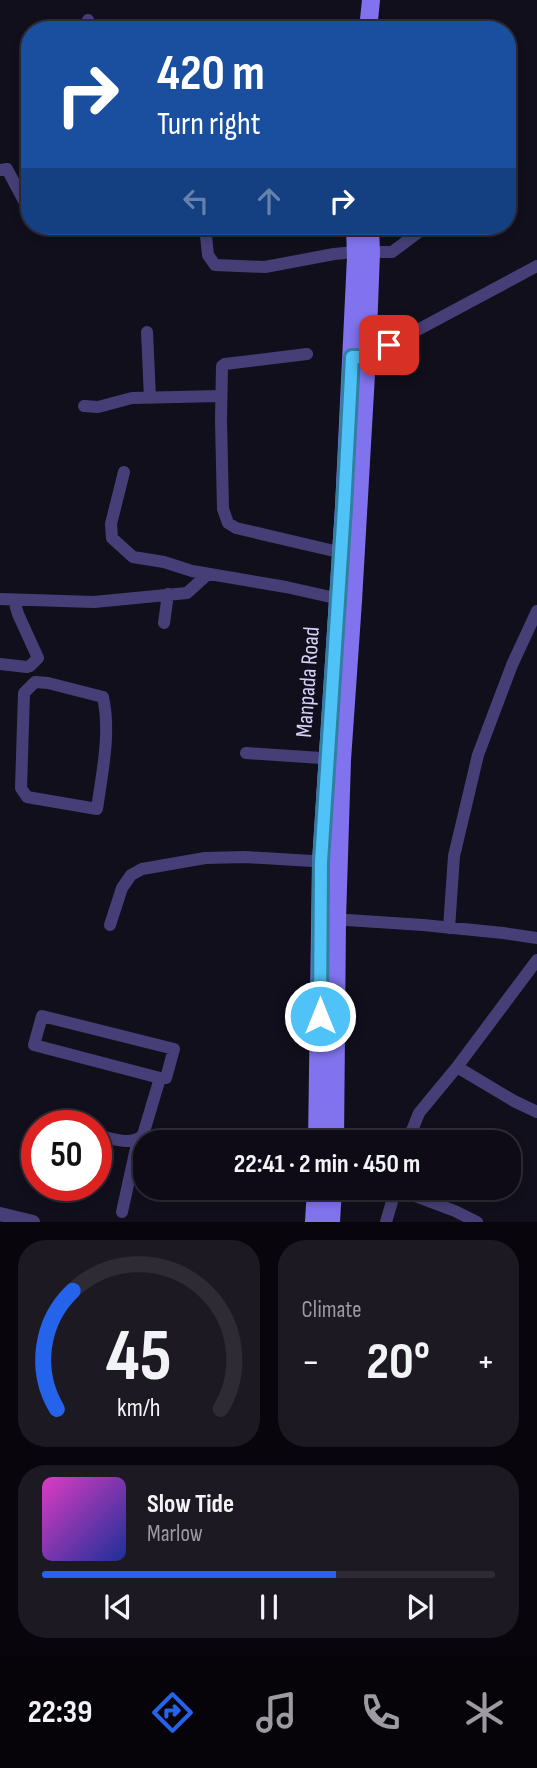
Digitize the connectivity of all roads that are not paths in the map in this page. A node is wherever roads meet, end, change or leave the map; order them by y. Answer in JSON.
{"nodes":[{"id":1,"x":371,"y":0,"type":"edge"},
{"id":2,"x":382,"y":0,"type":"edge"},
{"id":3,"x":369,"y":21,"type":"edge"},
{"id":4,"x":381,"y":21,"type":"edge"},
{"id":5,"x":0,"y":170,"type":"edge"},
{"id":6,"x":21,"y":195,"type":"edge"},
{"id":7,"x":206,"y":235,"type":"edge"},
{"id":8,"x":358,"y":235,"type":"edge"},
{"id":9,"x":368,"y":235,"type":"edge"},
{"id":10,"x":415,"y":235,"type":"edge"},
{"id":11,"x":363,"y":252,"type":"junction"},
{"id":12,"x":537,"y":266,"type":"edge"},
{"id":13,"x":147,"y":332,"type":"dead end"},
{"id":14,"x":307,"y":354,"type":"dead end"},
{"id":15,"x":359,"y":357,"type":"junction"},
{"id":16,"x":221,"y":396,"type":"junction"},
{"id":17,"x":150,"y":398,"type":"junction"},
{"id":18,"x":84,"y":406,"type":"dead end"},
{"id":19,"x":124,"y":472,"type":"dead end"},
{"id":20,"x":348,"y":554,"type":"junction"},
{"id":21,"x":208,"y":574,"type":"junction"},
{"id":22,"x":169,"y":594,"type":"junction"},
{"id":23,"x":7,"y":599,"type":"edge"},
{"id":24,"x":345,"y":600,"type":"junction"},
{"id":25,"x":537,"y":611,"type":"edge"},
{"id":26,"x":164,"y":623,"type":"dead end"},
{"id":27,"x":0,"y":664,"type":"edge"},
{"id":28,"x":105,"y":751,"type":"joint"},
{"id":29,"x":246,"y":753,"type":"dead end"},
{"id":30,"x":334,"y":759,"type":"junction"},
{"id":31,"x":330,"y":862,"type":"junction"},
{"id":32,"x":328,"y":919,"type":"junction"},
{"id":33,"x":110,"y":925,"type":"dead end"},
{"id":34,"x":449,"y":928,"type":"junction"},
{"id":35,"x":537,"y":938,"type":"edge"},
{"id":36,"x":537,"y":960,"type":"edge"},
{"id":37,"x":457,"y":1067,"type":"junction"},
{"id":38,"x":160,"y":1078,"type":"junction"},
{"id":39,"x":537,"y":1112,"type":"edge"},
{"id":40,"x":144,"y":1130,"type":"edge"},
{"id":41,"x":317,"y":1130,"type":"edge"},
{"id":42,"x":335,"y":1130,"type":"edge"},
{"id":43,"x":412,"y":1130,"type":"edge"},
{"id":44,"x":112,"y":1138,"type":"edge"},
{"id":45,"x":133,"y":1142,"type":"edge"},
{"id":46,"x":133,"y":1162,"type":"edge"},
{"id":47,"x":315,"y":1200,"type":"edge"},
{"id":48,"x":332,"y":1200,"type":"edge"},
{"id":49,"x":393,"y":1200,"type":"edge"},
{"id":50,"x":426,"y":1200,"type":"edge"},
{"id":51,"x":122,"y":1212,"type":"dead end"},
{"id":52,"x":0,"y":1214,"type":"edge"},
{"id":53,"x":33,"y":1222,"type":"edge"},
{"id":54,"x":314,"y":1222,"type":"edge"},
{"id":55,"x":331,"y":1222,"type":"edge"},
{"id":56,"x":386,"y":1222,"type":"edge"},
{"id":57,"x":477,"y":1222,"type":"edge"}],
"edges":[{"from":1,"to":3,"type":"main road"},
{"from":2,"to":4,"type":"main road"},
{"from":5,"to":6,"type":"street"},
{"from":7,"to":11,"type":"street"},
{"from":8,"to":11,"type":"main road","name":"Manpada Road"},
{"from":9,"to":11,"type":"main road","name":"Manpada Road"},
{"from":10,"to":11,"type":"street"},
{"from":11,"to":15,"type":"main road","name":"Manpada Road"},
{"from":12,"to":15,"type":"street"},
{"from":13,"to":17,"type":"street"},
{"from":14,"to":16,"type":"street"},
{"from":15,"to":20,"type":"main road","name":"Manpada Road"},
{"from":16,"to":17,"type":"street"},
{"from":16,"to":20,"type":"street"},
{"from":17,"to":18,"type":"street"},
{"from":19,"to":21,"type":"street"},
{"from":20,"to":24,"type":"main road","name":"Manpada Road"},
{"from":21,"to":22,"type":"street"},
{"from":21,"to":24,"type":"street"},
{"from":22,"to":23,"type":"street"},
{"from":22,"to":26,"type":"street"},
{"from":23,"to":27,"type":"street"},
{"from":24,"to":30,"type":"main road","name":"Manpada Road"},
{"from":25,"to":34,"type":"street"},
{"from":28,"to":28,"type":"street"},
{"from":29,"to":30,"type":"street"},
{"from":30,"to":31,"type":"main road","name":"Manpada Road"},
{"from":31,"to":32,"type":"main road","name":"Manpada Road"},
{"from":31,"to":33,"type":"street"},
{"from":32,"to":34,"type":"street"},
{"from":32,"to":41,"type":"main road","name":"Manpada Road"},
{"from":32,"to":42,"type":"main road","name":"Manpada Road"},
{"from":34,"to":35,"type":"street"},
{"from":36,"to":37,"type":"street"},
{"from":37,"to":39,"type":"street"},
{"from":37,"to":43,"type":"street"},
{"from":38,"to":38,"type":"street"},
{"from":38,"to":40,"type":"street"},
{"from":44,"to":45,"type":"street"},
{"from":46,"to":51,"type":"street"},
{"from":47,"to":54,"type":"main road"},
{"from":48,"to":55,"type":"main road"},
{"from":49,"to":56,"type":"street"},
{"from":50,"to":57,"type":"street"},
{"from":52,"to":53,"type":"street"}]}
